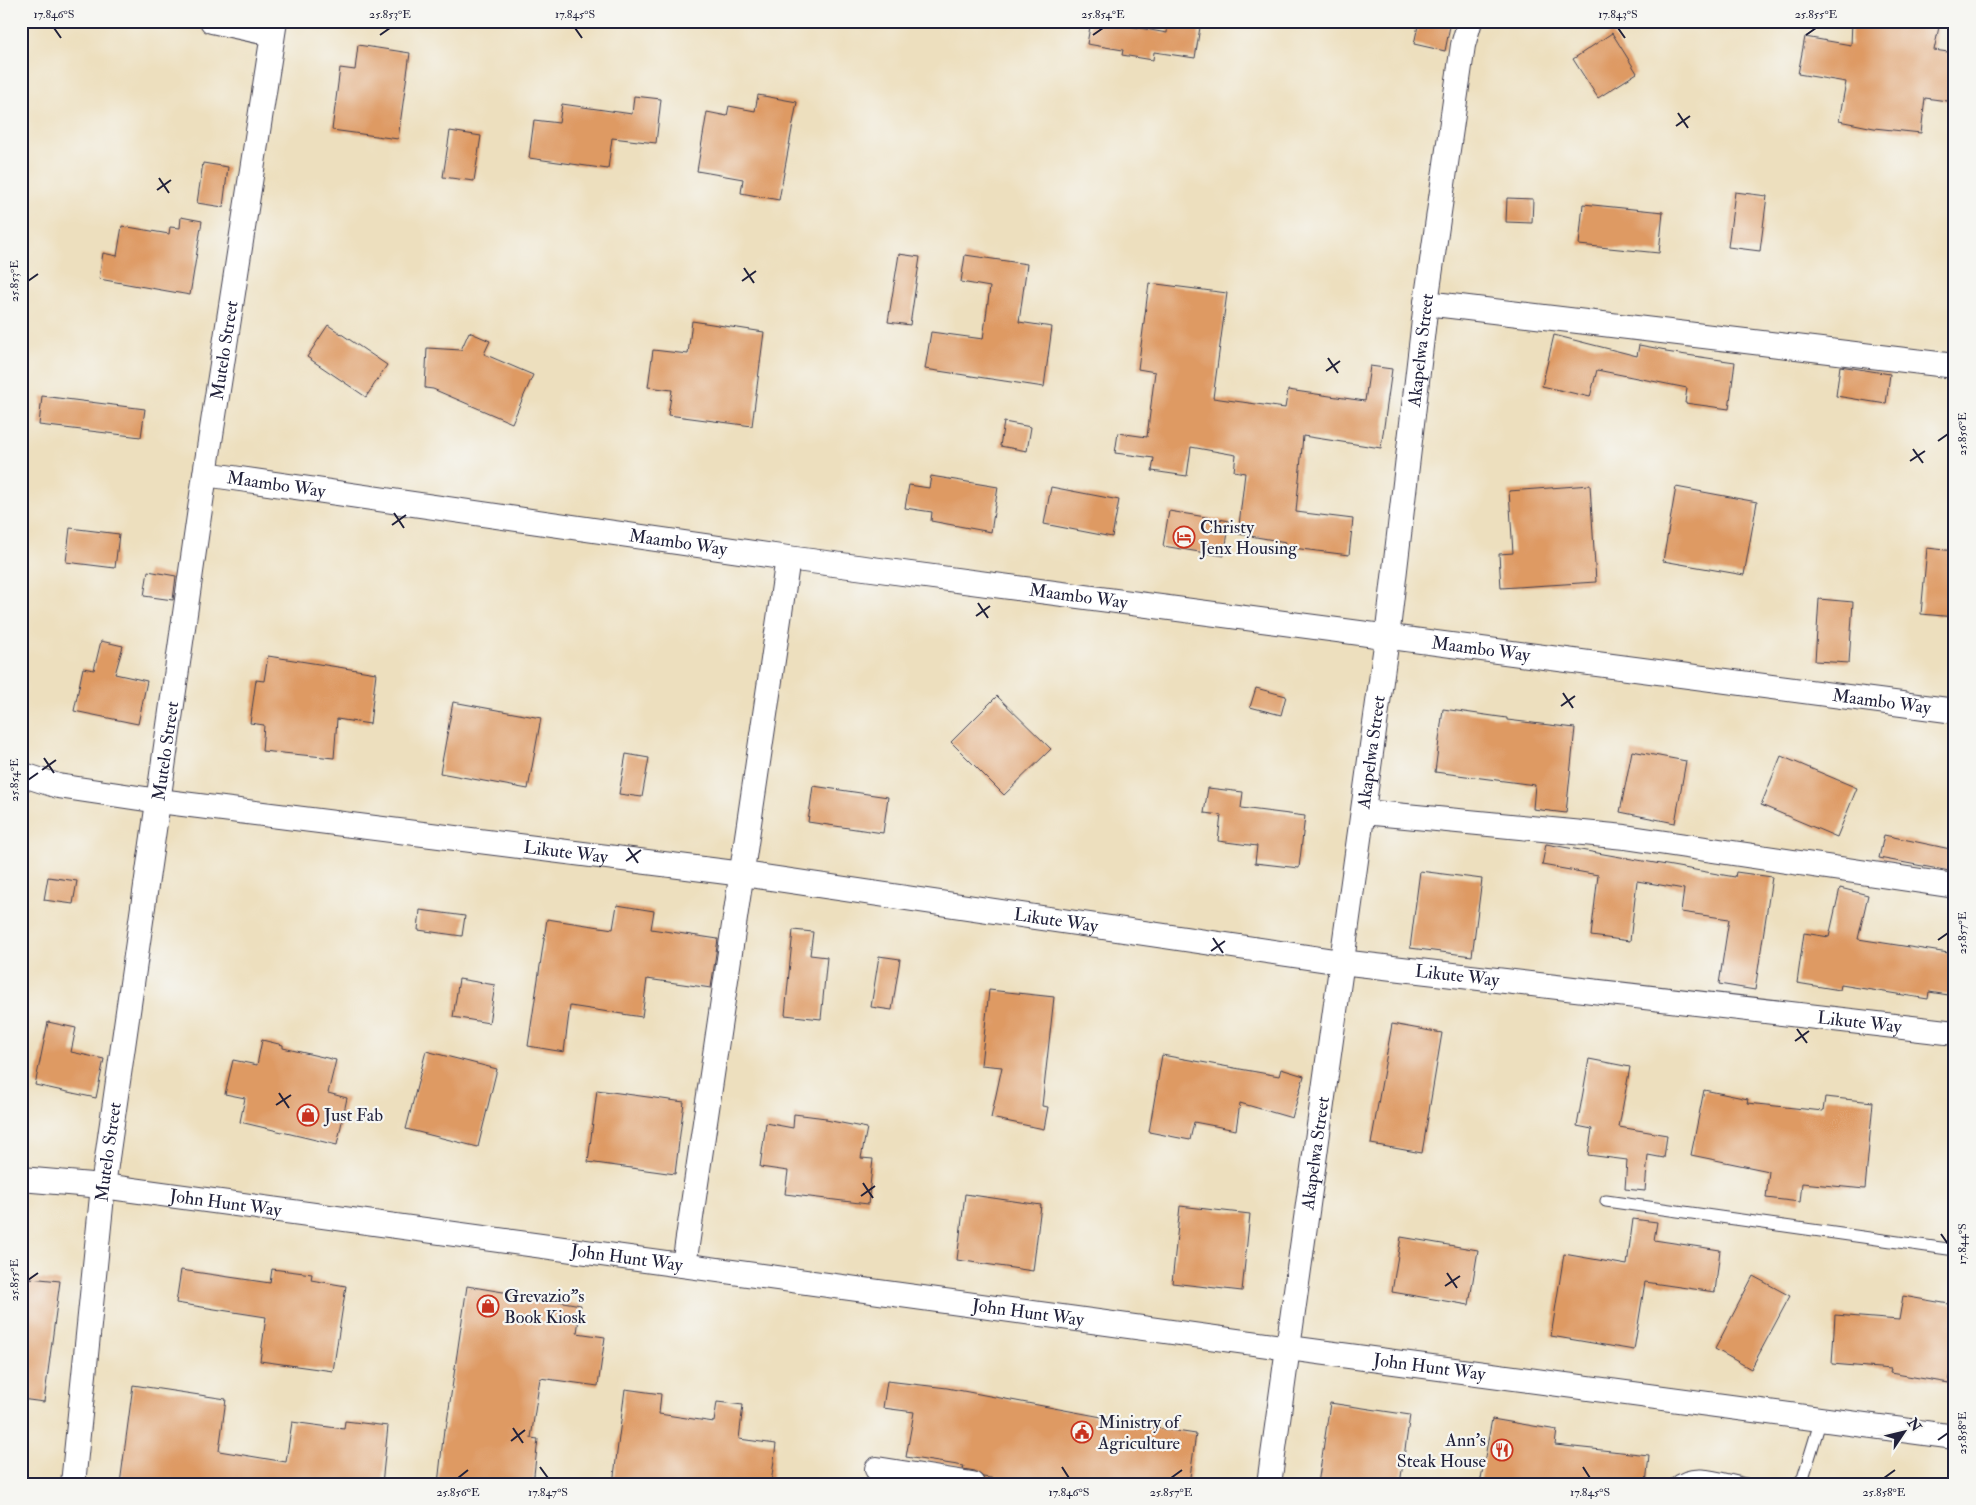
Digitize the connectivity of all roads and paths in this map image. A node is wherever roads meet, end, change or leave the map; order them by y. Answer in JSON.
{"nodes":[{"id":1,"x":212,"y":21,"type":"edge"},
{"id":2,"x":1470,"y":21,"type":"edge"},
{"id":3,"x":274,"y":28,"type":"edge"},
{"id":4,"x":1426,"y":304,"type":"junction"},
{"id":5,"x":1955,"y":366,"type":"edge"},
{"id":6,"x":206,"y":474,"type":"junction"},
{"id":7,"x":788,"y":558,"type":"junction"},
{"id":8,"x":1388,"y":638,"type":"junction"},
{"id":9,"x":1955,"y":711,"type":"edge"},
{"id":10,"x":21,"y":774,"type":"edge"},
{"id":11,"x":159,"y":802,"type":"junction"},
{"id":12,"x":1364,"y":812,"type":"junction"},
{"id":13,"x":743,"y":874,"type":"junction"},
{"id":14,"x":1955,"y":886,"type":"edge"},
{"id":15,"x":1341,"y":962,"type":"junction"},
{"id":16,"x":1955,"y":1032,"type":"edge"},
{"id":17,"x":21,"y":1179,"type":"edge"},
{"id":18,"x":103,"y":1186,"type":"junction"},
{"id":19,"x":1606,"y":1201,"type":"dead end"},
{"id":20,"x":1955,"y":1250,"type":"edge"},
{"id":21,"x":684,"y":1265,"type":"junction"},
{"id":22,"x":1289,"y":1348,"type":"junction"},
{"id":23,"x":1821,"y":1419,"type":"junction"},
{"id":24,"x":1955,"y":1437,"type":"edge"},
{"id":25,"x":877,"y":1469,"type":"dead end"},
{"id":26,"x":73,"y":1484,"type":"edge"},
{"id":27,"x":972,"y":1484,"type":"edge"},
{"id":28,"x":1269,"y":1484,"type":"edge"},
{"id":29,"x":1675,"y":1484,"type":"edge"},
{"id":30,"x":1746,"y":1484,"type":"edge"},
{"id":31,"x":1797,"y":1484,"type":"edge"}],
"edges":[{"from":1,"to":3,"type":"street"},
{"from":2,"to":4,"type":"street","name":"Akapelwa Street"},
{"from":3,"to":6,"type":"street","name":"Mutelo Street"},
{"from":4,"to":5,"type":"street"},
{"from":4,"to":8,"type":"street","name":"Akapelwa Street"},
{"from":6,"to":7,"type":"street","name":"Maambo Way"},
{"from":6,"to":11,"type":"street","name":"Mutelo Street"},
{"from":7,"to":8,"type":"street","name":"Maambo Way"},
{"from":7,"to":13,"type":"street"},
{"from":8,"to":9,"type":"street","name":"Maambo Way"},
{"from":8,"to":12,"type":"street","name":"Akapelwa Street"},
{"from":10,"to":11,"type":"street","name":"Likute Way"},
{"from":11,"to":13,"type":"street","name":"Likute Way"},
{"from":11,"to":18,"type":"street","name":"Mutelo Street"},
{"from":12,"to":14,"type":"street"},
{"from":12,"to":15,"type":"street","name":"Akapelwa Street"},
{"from":13,"to":15,"type":"street","name":"Likute Way"},
{"from":13,"to":21,"type":"street"},
{"from":15,"to":16,"type":"street","name":"Likute Way"},
{"from":15,"to":22,"type":"street","name":"Akapelwa Street"},
{"from":17,"to":18,"type":"street","name":"John Hunt Way"},
{"from":18,"to":21,"type":"street","name":"John Hunt Way"},
{"from":18,"to":26,"type":"street","name":"Mutelo Street"},
{"from":19,"to":20,"type":"lane"},
{"from":21,"to":22,"type":"street","name":"John Hunt Way"},
{"from":22,"to":23,"type":"street","name":"John Hunt Way"},
{"from":22,"to":28,"type":"street","name":"Akapelwa Street"},
{"from":23,"to":24,"type":"street","name":"John Hunt Way"},
{"from":23,"to":31,"type":"lane"},
{"from":25,"to":27,"type":"street"},
{"from":29,"to":30,"type":"lane"}]}
